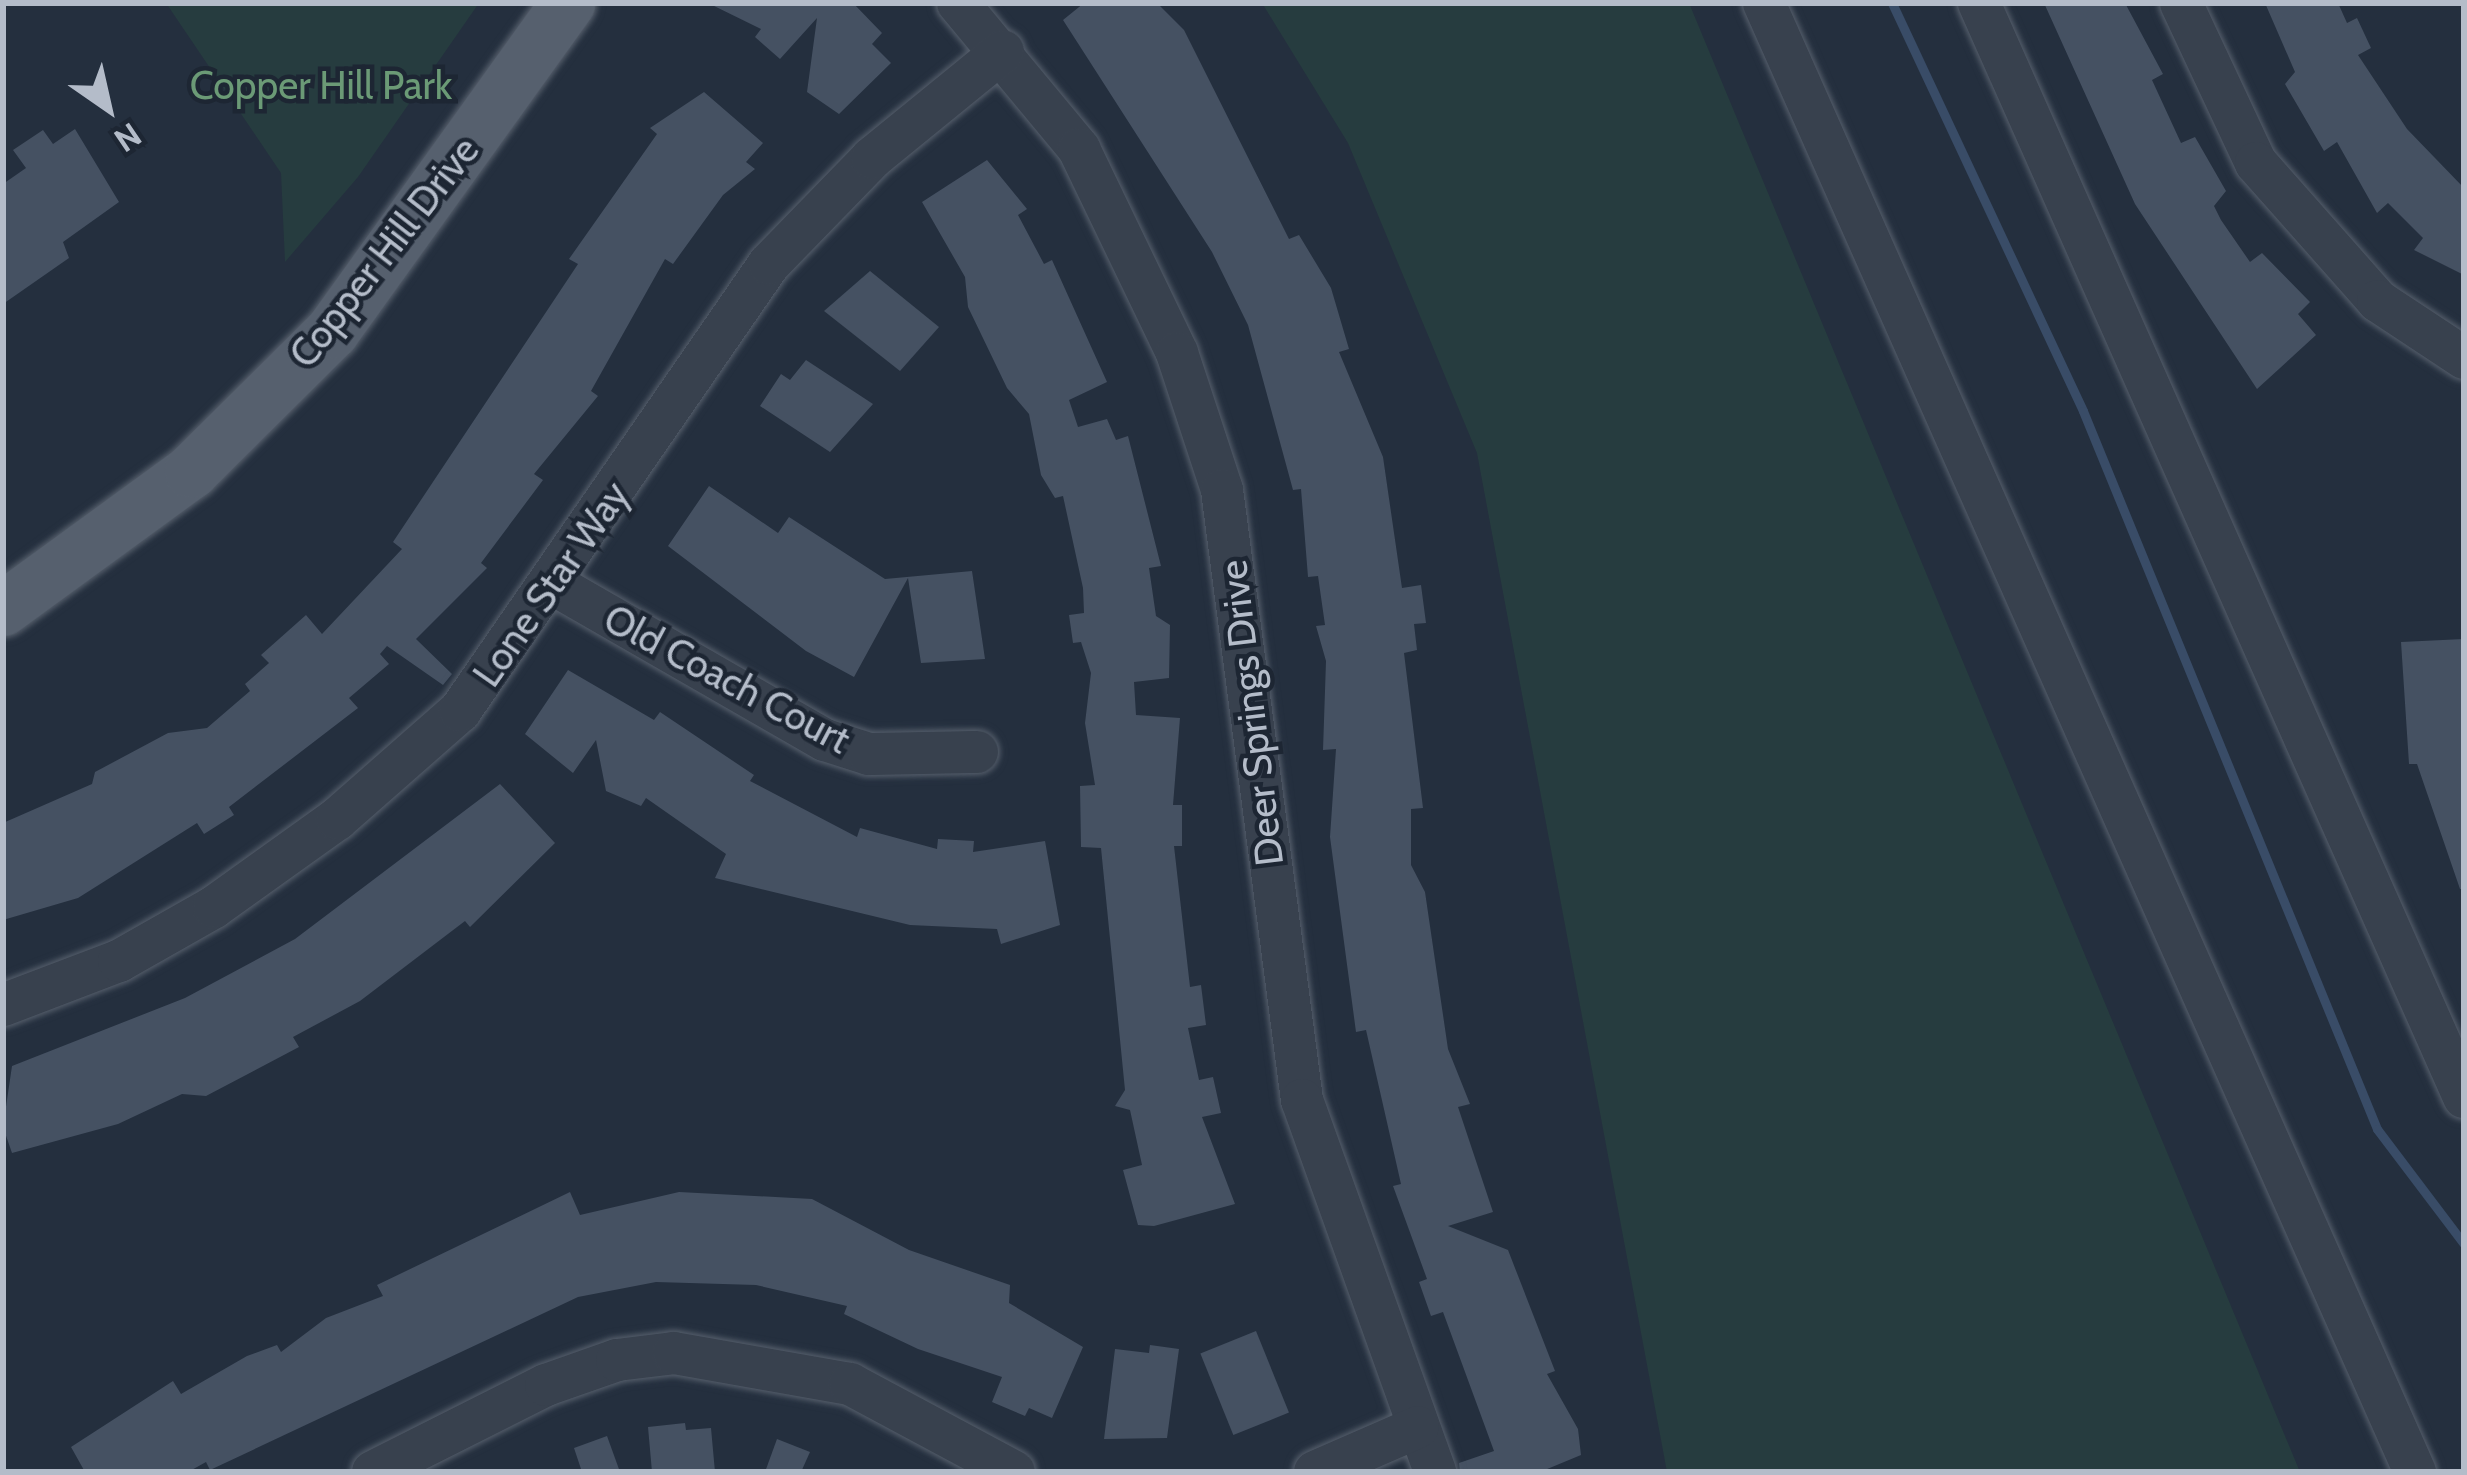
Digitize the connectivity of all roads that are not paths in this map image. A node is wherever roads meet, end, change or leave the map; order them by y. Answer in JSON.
{"nodes":[{"id":1,"x":568,"y":3,"type":"edge"},
{"id":2,"x":958,"y":3,"type":"edge"},
{"id":3,"x":1764,"y":3,"type":"edge"},
{"id":4,"x":1979,"y":3,"type":"edge"},
{"id":5,"x":2181,"y":3,"type":"edge"},
{"id":6,"x":1003,"y":51,"type":"junction"},
{"id":7,"x":2464,"y":358,"type":"edge"},
{"id":8,"x":555,"y":584,"type":"junction"},
{"id":9,"x":3,"y":609,"type":"edge"},
{"id":10,"x":977,"y":752,"type":"dead end"},
{"id":11,"x":3,"y":1005,"type":"edge"},
{"id":12,"x":2464,"y":1097,"type":"edge"},
{"id":13,"x":1418,"y":1427,"type":"junction"},
{"id":14,"x":374,"y":1472,"type":"edge"},
{"id":15,"x":1014,"y":1472,"type":"edge"},
{"id":16,"x":1315,"y":1472,"type":"edge"},
{"id":17,"x":1435,"y":1472,"type":"edge"},
{"id":18,"x":2415,"y":1472,"type":"edge"}],
"edges":[{"from":1,"to":9,"type":"main road","name":"Copper Hill Drive"},
{"from":2,"to":6,"type":"street","name":"Deer Springs Drive"},
{"from":3,"to":18,"type":"street"},
{"from":4,"to":12,"type":"street"},
{"from":5,"to":7,"type":"street"},
{"from":6,"to":8,"type":"street","name":"Lone Star Way"},
{"from":6,"to":13,"type":"street","name":"Deer Springs Drive"},
{"from":8,"to":10,"type":"street","name":"Old Coach Court"},
{"from":8,"to":11,"type":"street","name":"Lone Star Way"},
{"from":13,"to":16,"type":"street"},
{"from":13,"to":17,"type":"street","name":"Deer Springs Drive"},
{"from":14,"to":15,"type":"street"}]}
